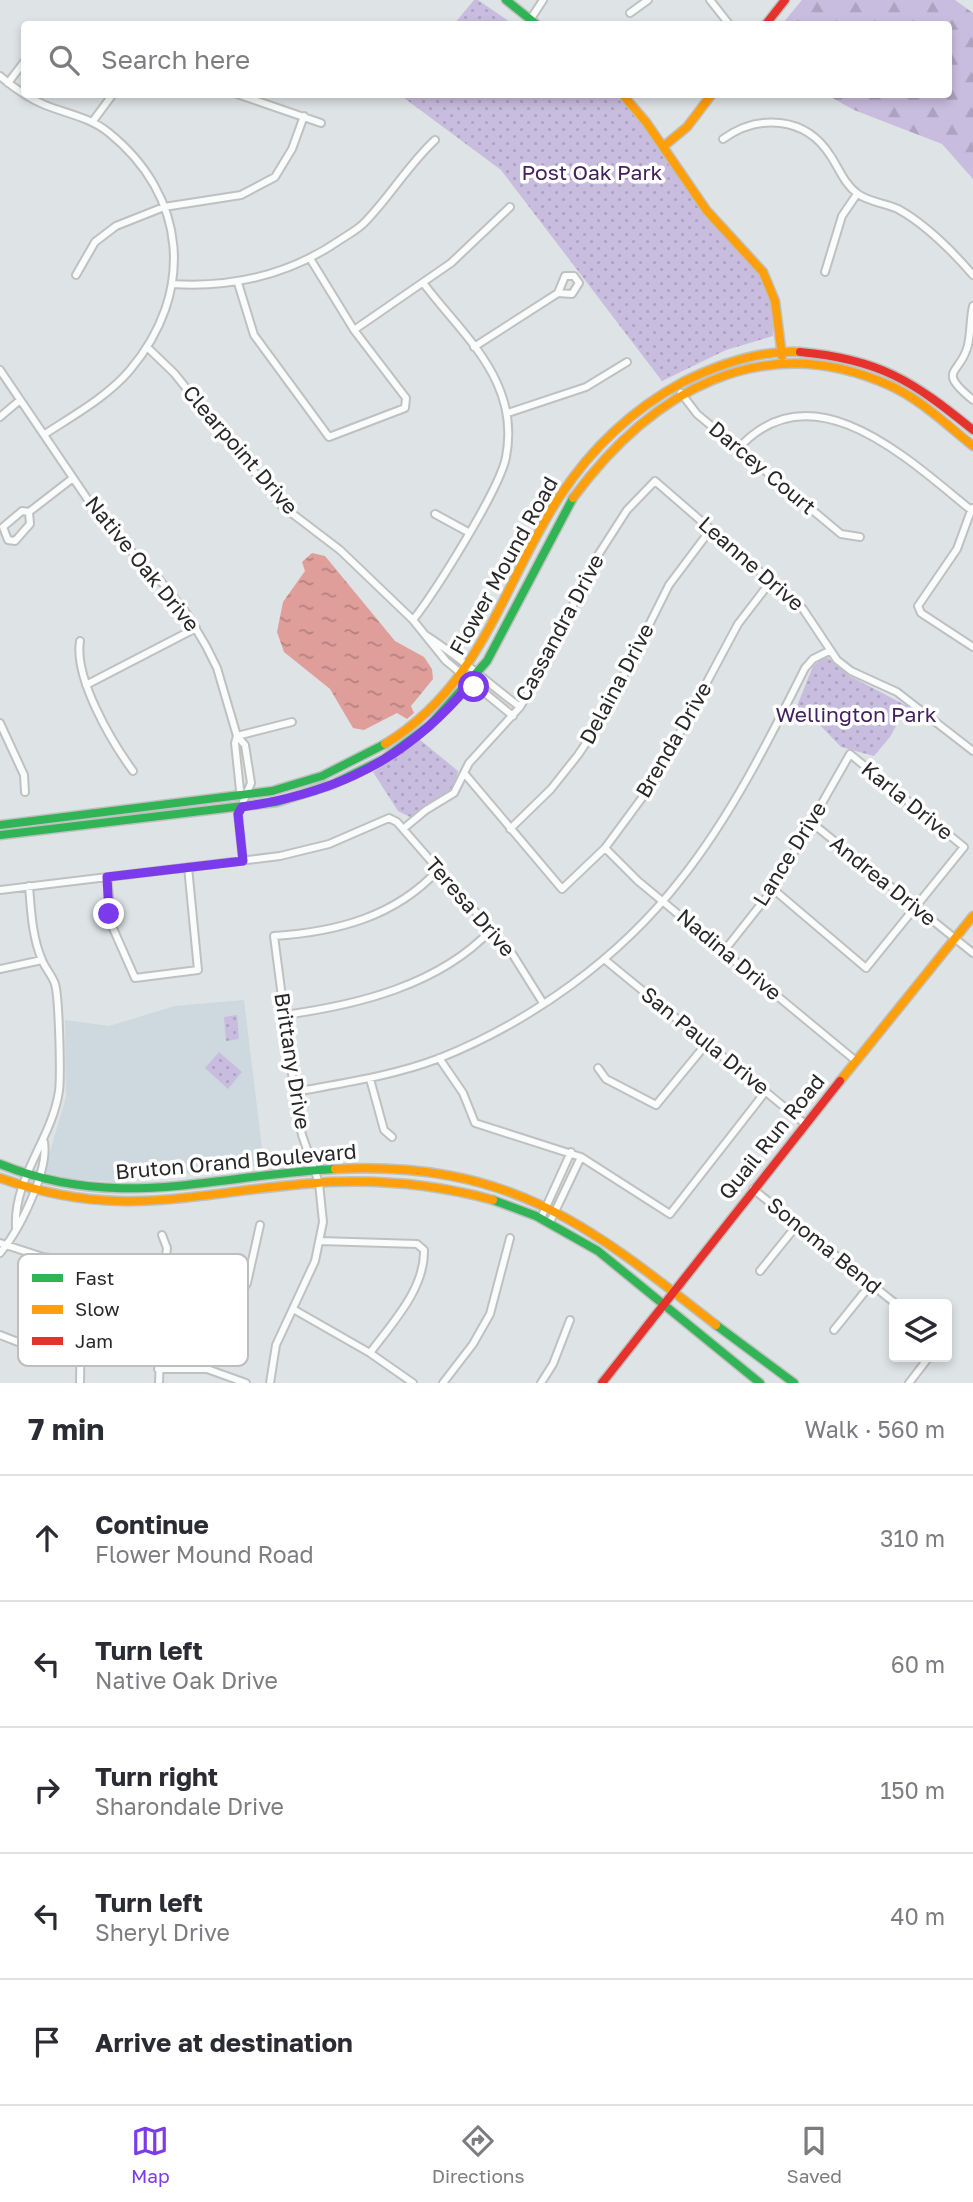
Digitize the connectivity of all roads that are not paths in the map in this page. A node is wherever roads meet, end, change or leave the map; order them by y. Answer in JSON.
{"nodes":[{"id":1,"x":506,"y":0,"type":"edge"},
{"id":2,"x":543,"y":0,"type":"edge"},
{"id":3,"x":648,"y":0,"type":"edge"},
{"id":4,"x":710,"y":0,"type":"edge"},
{"id":5,"x":785,"y":0,"type":"edge"},
{"id":6,"x":630,"y":13,"type":"dead end"},
{"id":7,"x":532,"y":21,"type":"edge"},
{"id":8,"x":533,"y":21,"type":"edge"},
{"id":9,"x":727,"y":21,"type":"edge"},
{"id":10,"x":768,"y":21,"type":"edge"},
{"id":11,"x":21,"y":66,"type":"edge"},
{"id":12,"x":0,"y":76,"type":"edge"},
{"id":13,"x":8,"y":83,"type":"junction"},
{"id":14,"x":21,"y":92,"type":"edge"},
{"id":15,"x":30,"y":98,"type":"edge"},
{"id":16,"x":110,"y":98,"type":"edge"},
{"id":17,"x":249,"y":98,"type":"edge"},
{"id":18,"x":625,"y":98,"type":"edge"},
{"id":19,"x":709,"y":98,"type":"edge"},
{"id":20,"x":304,"y":116,"type":"junction"},
{"id":21,"x":93,"y":121,"type":"junction"},
{"id":22,"x":321,"y":123,"type":"dead end"},
{"id":23,"x":723,"y":139,"type":"dead end"},
{"id":24,"x":435,"y":140,"type":"dead end"},
{"id":25,"x":664,"y":146,"type":"junction"},
{"id":26,"x":857,"y":194,"type":"junction"},
{"id":27,"x":164,"y":207,"type":"junction"},
{"id":28,"x":510,"y":207,"type":"dead end"},
{"id":29,"x":311,"y":260,"type":"junction"},
{"id":30,"x":825,"y":271,"type":"dead end"},
{"id":31,"x":76,"y":275,"type":"dead end"},
{"id":32,"x":973,"y":275,"type":"edge"},
{"id":33,"x":238,"y":283,"type":"junction"},
{"id":34,"x":172,"y":284,"type":"junction"},
{"id":35,"x":424,"y":284,"type":"junction"},
{"id":36,"x":558,"y":293,"type":"dead end"},
{"id":37,"x":973,"y":306,"type":"edge"},
{"id":38,"x":354,"y":330,"type":"junction"},
{"id":39,"x":148,"y":347,"type":"junction"},
{"id":40,"x":474,"y":347,"type":"junction"},
{"id":41,"x":781,"y":352,"type":"junction"},
{"id":42,"x":627,"y":362,"type":"dead end"},
{"id":43,"x":783,"y":364,"type":"junction"},
{"id":44,"x":0,"y":370,"type":"edge"},
{"id":45,"x":676,"y":383,"type":"junction"},
{"id":46,"x":681,"y":392,"type":"junction"},
{"id":47,"x":20,"y":400,"type":"junction"},
{"id":48,"x":973,"y":400,"type":"edge"},
{"id":49,"x":508,"y":413,"type":"junction"},
{"id":50,"x":0,"y":417,"type":"edge"},
{"id":51,"x":973,"y":430,"type":"edge"},
{"id":52,"x":45,"y":434,"type":"junction"},
{"id":53,"x":973,"y":446,"type":"edge"},
{"id":54,"x":738,"y":449,"type":"junction"},
{"id":55,"x":73,"y":478,"type":"junction"},
{"id":56,"x":655,"y":481,"type":"joint"},
{"id":57,"x":972,"y":508,"type":"edge"},
{"id":58,"x":29,"y":512,"type":"junction"},
{"id":59,"x":435,"y":514,"type":"dead end"},
{"id":60,"x":711,"y":529,"type":"junction"},
{"id":61,"x":468,"y":533,"type":"junction"},
{"id":62,"x":860,"y":537,"type":"dead end"},
{"id":63,"x":771,"y":581,"type":"junction"},
{"id":64,"x":413,"y":620,"type":"junction"},
{"id":65,"x":196,"y":628,"type":"junction"},
{"id":66,"x":426,"y":635,"type":"junction"},
{"id":67,"x":80,"y":641,"type":"dead end"},
{"id":68,"x":973,"y":647,"type":"edge"},
{"id":69,"x":829,"y":651,"type":"junction"},
{"id":70,"x":470,"y":665,"type":"junction"},
{"id":71,"x":461,"y":676,"type":"junction"},
{"id":72,"x":477,"y":676,"type":"junction"},
{"id":73,"x":470,"y":684,"type":"junction"},
{"id":74,"x":86,"y":685,"type":"junction"},
{"id":75,"x":520,"y":707,"type":"junction"},
{"id":76,"x":513,"y":716,"type":"junction"},
{"id":77,"x":292,"y":722,"type":"dead end"},
{"id":78,"x":0,"y":723,"type":"edge"},
{"id":79,"x":237,"y":736,"type":"junction"},
{"id":80,"x":973,"y":751,"type":"edge"},
{"id":81,"x":850,"y":754,"type":"joint"},
{"id":82,"x":133,"y":771,"type":"dead end"},
{"id":83,"x":464,"y":773,"type":"junction"},
{"id":84,"x":25,"y":792,"type":"dead end"},
{"id":85,"x":244,"y":794,"type":"junction"},
{"id":86,"x":242,"y":807,"type":"junction"},
{"id":87,"x":812,"y":822,"type":"junction"},
{"id":88,"x":0,"y":825,"type":"edge"},
{"id":89,"x":403,"y":829,"type":"junction"},
{"id":90,"x":510,"y":829,"type":"junction"},
{"id":91,"x":0,"y":835,"type":"edge"},
{"id":92,"x":605,"y":848,"type":"junction"},
{"id":93,"x":243,"y":861,"type":"junction"},
{"id":94,"x":188,"y":867,"type":"junction"},
{"id":95,"x":438,"y":870,"type":"junction"},
{"id":96,"x":107,"y":877,"type":"junction"},
{"id":97,"x":29,"y":886,"type":"junction"},
{"id":98,"x":772,"y":889,"type":"junction"},
{"id":99,"x":0,"y":890,"type":"edge"},
{"id":100,"x":664,"y":901,"type":"junction"},
{"id":101,"x":915,"y":907,"type":"junction"},
{"id":102,"x":973,"y":916,"type":"edge"},
{"id":103,"x":491,"y":930,"type":"junction"},
{"id":104,"x":954,"y":939,"type":"junction"},
{"id":105,"x":724,"y":951,"type":"junction"},
{"id":106,"x":973,"y":953,"type":"edge"},
{"id":107,"x":42,"y":960,"type":"junction"},
{"id":108,"x":604,"y":960,"type":"junction"},
{"id":109,"x":0,"y":969,"type":"edge"},
{"id":110,"x":543,"y":1003,"type":"junction"},
{"id":111,"x":284,"y":1015,"type":"junction"},
{"id":112,"x":707,"y":1043,"type":"junction"},
{"id":113,"x":439,"y":1058,"type":"junction"},
{"id":114,"x":856,"y":1061,"type":"junction"},
{"id":115,"x":598,"y":1068,"type":"dead end"},
{"id":116,"x":370,"y":1079,"type":"junction"},
{"id":117,"x":295,"y":1091,"type":"junction"},
{"id":118,"x":766,"y":1091,"type":"junction"},
{"id":119,"x":805,"y":1124,"type":"junction"},
{"id":120,"x":392,"y":1137,"type":"dead end"},
{"id":121,"x":44,"y":1142,"type":"junction"},
{"id":122,"x":571,"y":1153,"type":"junction"},
{"id":123,"x":581,"y":1157,"type":"junction"},
{"id":124,"x":0,"y":1164,"type":"edge"},
{"id":125,"x":314,"y":1170,"type":"junction"},
{"id":126,"x":27,"y":1176,"type":"junction"},
{"id":127,"x":0,"y":1178,"type":"edge"},
{"id":128,"x":36,"y":1180,"type":"junction"},
{"id":129,"x":319,"y":1183,"type":"junction"},
{"id":130,"x":22,"y":1188,"type":"junction"},
{"id":131,"x":752,"y":1189,"type":"junction"},
{"id":132,"x":33,"y":1191,"type":"junction"},
{"id":133,"x":551,"y":1208,"type":"junction"},
{"id":134,"x":546,"y":1220,"type":"junction"},
{"id":135,"x":260,"y":1225,"type":"dead end"},
{"id":136,"x":797,"y":1225,"type":"junction"},
{"id":137,"x":16,"y":1227,"type":"junction"},
{"id":138,"x":162,"y":1235,"type":"dead end"},
{"id":139,"x":510,"y":1238,"type":"dead end"},
{"id":140,"x":320,"y":1241,"type":"junction"},
{"id":141,"x":3,"y":1244,"type":"edge"},
{"id":142,"x":0,"y":1253,"type":"edge"},
{"id":143,"x":42,"y":1254,"type":"edge"},
{"id":144,"x":166,"y":1254,"type":"edge"},
{"id":145,"x":760,"y":1272,"type":"dead end"},
{"id":146,"x":248,"y":1276,"type":"edge"},
{"id":147,"x":871,"y":1284,"type":"junction"},
{"id":148,"x":673,"y":1291,"type":"junction"},
{"id":149,"x":890,"y":1299,"type":"edge"},
{"id":150,"x":663,"y":1304,"type":"junction"},
{"id":151,"x":293,"y":1309,"type":"junction"},
{"id":152,"x":570,"y":1320,"type":"dead end"},
{"id":153,"x":834,"y":1330,"type":"dead end"},
{"id":154,"x":0,"y":1335,"type":"edge"},
{"id":155,"x":18,"y":1342,"type":"edge"},
{"id":156,"x":370,"y":1353,"type":"junction"},
{"id":157,"x":925,"y":1362,"type":"edge"},
{"id":158,"x":158,"y":1366,"type":"edge"},
{"id":159,"x":158,"y":1369,"type":"junction"},
{"id":160,"x":159,"y":1383,"type":"edge"},
{"id":161,"x":246,"y":1383,"type":"edge"},
{"id":162,"x":270,"y":1383,"type":"edge"},
{"id":163,"x":413,"y":1383,"type":"edge"},
{"id":164,"x":443,"y":1383,"type":"edge"},
{"id":165,"x":541,"y":1383,"type":"edge"},
{"id":166,"x":602,"y":1383,"type":"edge"},
{"id":167,"x":760,"y":1383,"type":"edge"},
{"id":168,"x":794,"y":1383,"type":"edge"},
{"id":169,"x":910,"y":1383,"type":"edge"}],
"edges":[{"from":1,"to":7,"type":"main road"},
{"from":2,"to":8,"type":"street"},
{"from":3,"to":6,"type":"street"},
{"from":4,"to":9,"type":"street"},
{"from":5,"to":10,"type":"main road"},
{"from":11,"to":13,"type":"street"},
{"from":12,"to":13,"type":"street"},
{"from":13,"to":14,"type":"street"},
{"from":15,"to":21,"type":"street"},
{"from":16,"to":21,"type":"street"},
{"from":17,"to":20,"type":"street"},
{"from":18,"to":25,"type":"main road"},
{"from":19,"to":25,"type":"main road"},
{"from":20,"to":22,"type":"street"},
{"from":20,"to":27,"type":"street"},
{"from":21,"to":27,"type":"street"},
{"from":23,"to":26,"type":"street"},
{"from":24,"to":29,"type":"street"},
{"from":25,"to":41,"type":"main road"},
{"from":26,"to":30,"type":"street"},
{"from":26,"to":32,"type":"street"},
{"from":27,"to":31,"type":"street"},
{"from":27,"to":34,"type":"street"},
{"from":28,"to":35,"type":"street"},
{"from":29,"to":33,"type":"street"},
{"from":29,"to":38,"type":"street"},
{"from":33,"to":34,"type":"street"},
{"from":33,"to":38,"type":"street"},
{"from":34,"to":39,"type":"street"},
{"from":35,"to":38,"type":"street"},
{"from":35,"to":40,"type":"street"},
{"from":36,"to":40,"type":"street"},
{"from":37,"to":48,"type":"street"},
{"from":39,"to":52,"type":"street"},
{"from":39,"to":64,"type":"street","name":"Clearpoint Drive"},
{"from":40,"to":49,"type":"street"},
{"from":41,"to":43,"type":"main road"},
{"from":41,"to":45,"type":"main road","name":"Flower Mound Road"},
{"from":41,"to":51,"type":"main road","name":"Flower Mound Road"},
{"from":42,"to":49,"type":"street"},
{"from":43,"to":46,"type":"main road","name":"Flower Mound Road"},
{"from":43,"to":53,"type":"main road","name":"Flower Mound Road"},
{"from":44,"to":47,"type":"street","name":"Native Oak Drive"},
{"from":45,"to":46,"type":"street","name":"Darcey Court"},
{"from":45,"to":70,"type":"main road","name":"Flower Mound Road"},
{"from":46,"to":54,"type":"street","name":"Darcey Court"},
{"from":46,"to":72,"type":"main road","name":"Flower Mound Road"},
{"from":47,"to":50,"type":"street"},
{"from":47,"to":52,"type":"street","name":"Native Oak Drive"},
{"from":49,"to":61,"type":"street"},
{"from":52,"to":55,"type":"street","name":"Native Oak Drive"},
{"from":54,"to":57,"type":"street"},
{"from":54,"to":62,"type":"street","name":"Darcey Court"},
{"from":55,"to":58,"type":"street"},
{"from":55,"to":65,"type":"street","name":"Native Oak Drive"},
{"from":56,"to":60,"type":"street","name":"Leanne Drive"},
{"from":56,"to":75,"type":"street","name":"Cassandra Drive"},
{"from":57,"to":68,"type":"street"},
{"from":58,"to":58,"type":"street"},
{"from":59,"to":61,"type":"street"},
{"from":60,"to":63,"type":"street","name":"Leanne Drive"},
{"from":60,"to":90,"type":"street","name":"Delaina Drive"},
{"from":61,"to":64,"type":"street"},
{"from":63,"to":69,"type":"street","name":"Leanne Drive"},
{"from":63,"to":92,"type":"street","name":"Brenda Drive"},
{"from":64,"to":66,"type":"street","name":"Clearpoint Drive"},
{"from":65,"to":74,"type":"street"},
{"from":65,"to":79,"type":"street","name":"Native Oak Drive"},
{"from":66,"to":70,"type":"street","name":"Clearpoint Drive"},
{"from":66,"to":71,"type":"street","name":"Clearpoint Drive"},
{"from":67,"to":74,"type":"street"},
{"from":69,"to":80,"type":"street","name":"Leanne Drive"},
{"from":69,"to":100,"type":"street"},
{"from":70,"to":71,"type":"main road","name":"Flower Mound Road"},
{"from":70,"to":72,"type":"street","name":"Clearpoint Drive"},
{"from":71,"to":73,"type":"street","name":"Clearpoint Drive"},
{"from":71,"to":85,"type":"main road","name":"Flower Mound Road"},
{"from":72,"to":73,"type":"main road","name":"Flower Mound Road"},
{"from":72,"to":75,"type":"street","name":"Clearpoint Drive"},
{"from":73,"to":76,"type":"street","name":"Clearpoint Drive"},
{"from":73,"to":86,"type":"main road","name":"Flower Mound Road"},
{"from":74,"to":82,"type":"street"},
{"from":75,"to":76,"type":"street","name":"Cassandra Drive"},
{"from":76,"to":83,"type":"street","name":"Cassandra Drive"},
{"from":77,"to":79,"type":"street"},
{"from":78,"to":84,"type":"street"},
{"from":79,"to":85,"type":"street","name":"Native Oak Drive"},
{"from":79,"to":85,"type":"street","name":"Native Oak Drive"},
{"from":81,"to":87,"type":"street","name":"Lance Drive"},
{"from":81,"to":101,"type":"street","name":"Karla Drive"},
{"from":83,"to":89,"type":"street","name":"Cassandra Drive"},
{"from":83,"to":90,"type":"street"},
{"from":85,"to":86,"type":"street","name":"Native Oak Drive"},
{"from":85,"to":88,"type":"main road","name":"Flower Mound Road"},
{"from":86,"to":91,"type":"main road","name":"Flower Mound Road"},
{"from":86,"to":93,"type":"street","name":"Native Oak Drive"},
{"from":87,"to":98,"type":"street","name":"Lance Drive"},
{"from":87,"to":101,"type":"street","name":"Andrea Drive"},
{"from":89,"to":93,"type":"street","name":"Teresa Drive"},
{"from":89,"to":95,"type":"street","name":"Teresa Drive"},
{"from":90,"to":92,"type":"street","name":"Brenda Drive"},
{"from":92,"to":100,"type":"street","name":"Nadina Drive"},
{"from":93,"to":94,"type":"street"},
{"from":94,"to":96,"type":"street"},
{"from":94,"to":96,"type":"street"},
{"from":95,"to":103,"type":"street","name":"Teresa Drive"},
{"from":95,"to":111,"type":"street","name":"Brittany Drive"},
{"from":96,"to":97,"type":"street"},
{"from":97,"to":99,"type":"street"},
{"from":97,"to":107,"type":"street"},
{"from":98,"to":101,"type":"street"},
{"from":98,"to":105,"type":"street","name":"Lance Drive"},
{"from":100,"to":105,"type":"street","name":"Nadina Drive"},
{"from":100,"to":108,"type":"street"},
{"from":101,"to":104,"type":"street","name":"Andrea Drive"},
{"from":102,"to":104,"type":"main road","name":"Quail Run Road"},
{"from":103,"to":110,"type":"street","name":"Teresa Drive"},
{"from":103,"to":111,"type":"street"},
{"from":104,"to":106,"type":"street","name":"Andrea Drive"},
{"from":104,"to":114,"type":"main road","name":"Quail Run Road"},
{"from":105,"to":114,"type":"street","name":"Nadina Drive"},
{"from":107,"to":109,"type":"street"},
{"from":107,"to":121,"type":"street"},
{"from":108,"to":110,"type":"street"},
{"from":108,"to":112,"type":"street","name":"San Paula Drive"},
{"from":110,"to":113,"type":"street"},
{"from":111,"to":117,"type":"street","name":"Brittany Drive"},
{"from":112,"to":115,"type":"street"},
{"from":112,"to":118,"type":"street","name":"San Paula Drive"},
{"from":113,"to":116,"type":"street"},
{"from":113,"to":122,"type":"street"},
{"from":114,"to":119,"type":"main road","name":"Quail Run Road"},
{"from":116,"to":117,"type":"street"},
{"from":116,"to":120,"type":"street"},
{"from":117,"to":125,"type":"street","name":"Brittany Drive"},
{"from":118,"to":119,"type":"street","name":"San Paula Drive"},
{"from":118,"to":123,"type":"street"},
{"from":119,"to":131,"type":"main road","name":"Quail Run Road"},
{"from":121,"to":126,"type":"street"},
{"from":121,"to":128,"type":"street"},
{"from":122,"to":123,"type":"street"},
{"from":122,"to":133,"type":"street"},
{"from":123,"to":133,"type":"street"},
{"from":124,"to":126,"type":"main road","name":"Bruton Orand Boulevard"},
{"from":125,"to":128,"type":"main road","name":"Bruton Orand Boulevard"},
{"from":125,"to":129,"type":"street","name":"Brittany Drive"},
{"from":125,"to":133,"type":"main road","name":"Bruton Orand Boulevard"},
{"from":126,"to":128,"type":"main road","name":"Bruton Orand Boulevard"},
{"from":126,"to":130,"type":"street"},
{"from":127,"to":130,"type":"main road","name":"Bruton Orand Boulevard"},
{"from":128,"to":132,"type":"street"},
{"from":129,"to":132,"type":"main road","name":"Bruton Orand Boulevard"},
{"from":129,"to":134,"type":"main road","name":"Bruton Orand Boulevard"},
{"from":129,"to":140,"type":"street","name":"Brittany Drive"},
{"from":130,"to":132,"type":"main road","name":"Bruton Orand Boulevard"},
{"from":130,"to":137,"type":"street"},
{"from":131,"to":136,"type":"street","name":"Sonoma Bend"},
{"from":131,"to":148,"type":"main road","name":"Quail Run Road"},
{"from":132,"to":137,"type":"street"},
{"from":133,"to":134,"type":"street"},
{"from":133,"to":148,"type":"main road","name":"Bruton Orand Boulevard"},
{"from":134,"to":150,"type":"main road","name":"Bruton Orand Boulevard"},
{"from":135,"to":146,"type":"street"},
{"from":136,"to":145,"type":"street"},
{"from":136,"to":147,"type":"street","name":"Sonoma Bend"},
{"from":137,"to":141,"type":"street"},
{"from":138,"to":144,"type":"street"},
{"from":139,"to":164,"type":"street"},
{"from":140,"to":151,"type":"street","name":"Brittany Drive"},
{"from":140,"to":156,"type":"street"},
{"from":141,"to":142,"type":"street"},
{"from":141,"to":143,"type":"street"},
{"from":147,"to":149,"type":"street","name":"Sonoma Bend"},
{"from":147,"to":153,"type":"street"},
{"from":148,"to":150,"type":"main road","name":"Quail Run Road"},
{"from":148,"to":168,"type":"main road","name":"Bruton Orand Boulevard"},
{"from":150,"to":166,"type":"main road","name":"Quail Run Road"},
{"from":150,"to":167,"type":"main road","name":"Bruton Orand Boulevard"},
{"from":151,"to":156,"type":"street"},
{"from":151,"to":162,"type":"street","name":"Brittany Drive"},
{"from":152,"to":165,"type":"street"},
{"from":154,"to":155,"type":"street"},
{"from":156,"to":163,"type":"street"},
{"from":157,"to":169,"type":"street"},
{"from":158,"to":159,"type":"street"},
{"from":159,"to":160,"type":"street"},
{"from":159,"to":161,"type":"street"}]}
